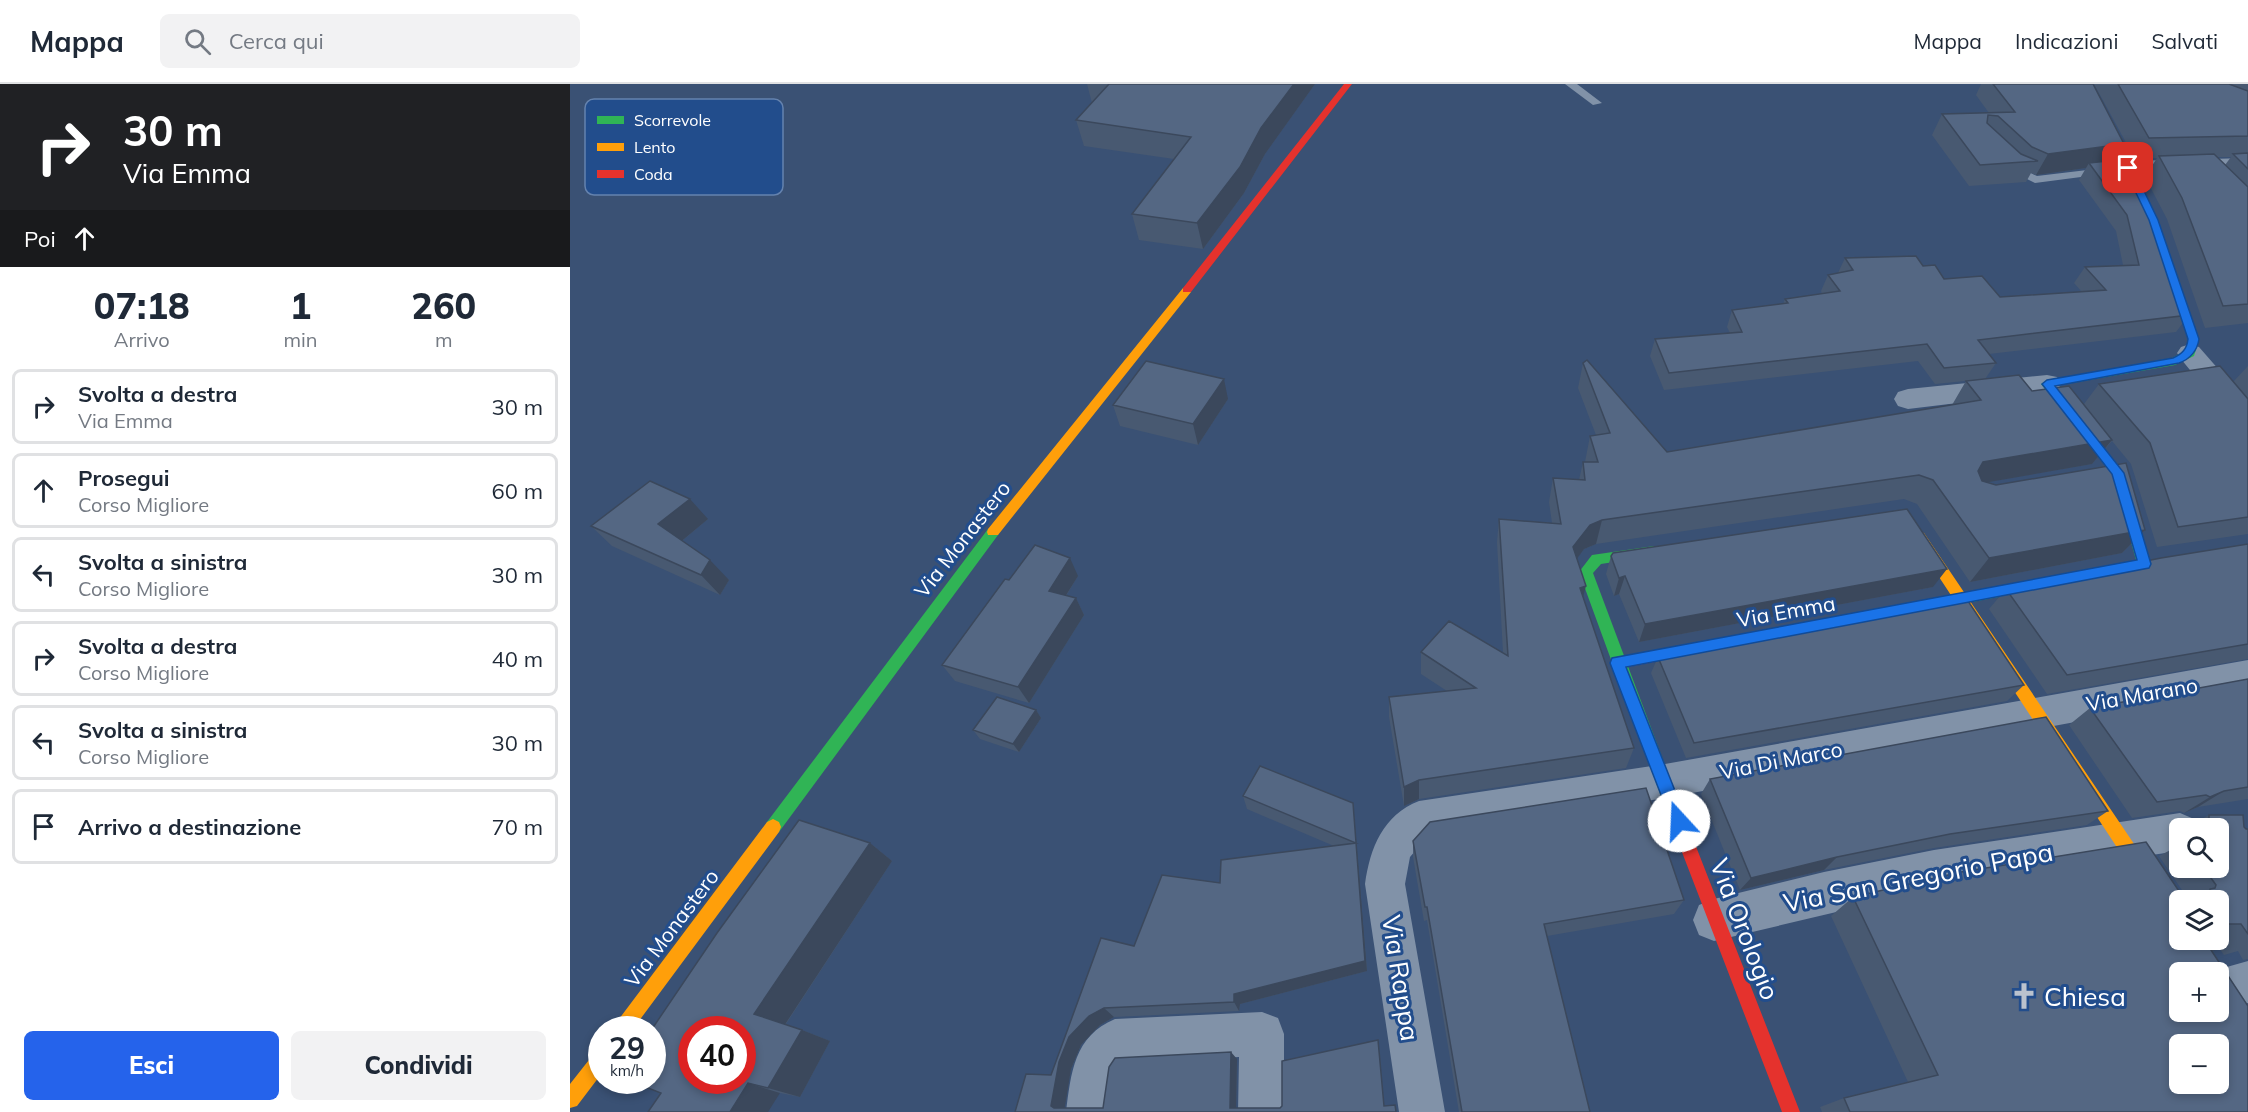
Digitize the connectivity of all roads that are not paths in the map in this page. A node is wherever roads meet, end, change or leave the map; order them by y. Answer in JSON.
{"nodes":[{"id":1,"x":1348,"y":84,"type":"edge"},
{"id":2,"x":1570,"y":84,"type":"edge"},
{"id":3,"x":2083,"y":84,"type":"edge"},
{"id":4,"x":1597,"y":103,"type":"dead end"},
{"id":5,"x":1998,"y":156,"type":"edge"},
{"id":6,"x":2248,"y":165,"type":"edge"},
{"id":7,"x":2128,"y":168,"type":"junction"},
{"id":8,"x":2148,"y":209,"type":"edge"},
{"id":9,"x":2168,"y":263,"type":"edge"},
{"id":10,"x":2190,"y":353,"type":"junction"},
{"id":11,"x":2047,"y":384,"type":"junction"},
{"id":12,"x":1908,"y":399,"type":"dead end"},
{"id":13,"x":2248,"y":422,"type":"edge"},
{"id":14,"x":2118,"y":473,"type":"junction"},
{"id":15,"x":2083,"y":479,"type":"edge"},
{"id":16,"x":1910,"y":523,"type":"edge"},
{"id":17,"x":1668,"y":549,"type":"edge"},
{"id":18,"x":2087,"y":575,"type":"edge"},
{"id":19,"x":2064,"y":580,"type":"edge"},
{"id":20,"x":1962,"y":600,"type":"junction"},
{"id":21,"x":1617,"y":663,"type":"junction"},
{"id":22,"x":2248,"y":675,"type":"edge"},
{"id":23,"x":2036,"y":712,"type":"junction"},
{"id":24,"x":1665,"y":781,"type":"junction"},
{"id":25,"x":2169,"y":834,"type":"edge"},
{"id":26,"x":2123,"y":843,"type":"junction"},
{"id":27,"x":1392,"y":844,"type":"joint"},
{"id":28,"x":2169,"y":912,"type":"edge"},
{"id":29,"x":1714,"y":920,"type":"junction"},
{"id":30,"x":632,"y":1016,"type":"edge"},
{"id":31,"x":588,"y":1075,"type":"edge"},
{"id":32,"x":570,"y":1099,"type":"edge"},
{"id":33,"x":1089,"y":1112,"type":"edge"},
{"id":34,"x":1262,"y":1112,"type":"edge"},
{"id":35,"x":1422,"y":1112,"type":"edge"},
{"id":36,"x":1791,"y":1112,"type":"edge"}],
"edges":[{"from":1,"to":30,"type":"street","name":"Via Monastero"},
{"from":2,"to":4,"type":"lane"},
{"from":3,"to":7,"type":"street"},
{"from":5,"to":7,"type":"lane"},
{"from":6,"to":7,"type":"street"},
{"from":7,"to":8,"type":"street"},
{"from":9,"to":10,"type":"street"},
{"from":10,"to":11,"type":"street"},
{"from":10,"to":13,"type":"street"},
{"from":11,"to":12,"type":"street"},
{"from":11,"to":14,"type":"street"},
{"from":14,"to":15,"type":"street"},
{"from":14,"to":18,"type":"street"},
{"from":16,"to":20,"type":"street"},
{"from":17,"to":21,"type":"street","name":"Via Orologio"},
{"from":19,"to":20,"type":"street","name":"Via Emma"},
{"from":20,"to":21,"type":"street","name":"Via Emma"},
{"from":20,"to":23,"type":"street"},
{"from":21,"to":24,"type":"street","name":"Via Orologio"},
{"from":22,"to":23,"type":"street","name":"Via Marano"},
{"from":23,"to":24,"type":"street","name":"Via Di Marco"},
{"from":23,"to":26,"type":"street"},
{"from":24,"to":27,"type":"street","name":"Via Di Marco"},
{"from":24,"to":29,"type":"street","name":"Via Orologio"},
{"from":25,"to":26,"type":"street","name":"Via San Gregorio Papa"},
{"from":26,"to":28,"type":"street"},
{"from":26,"to":29,"type":"street","name":"Via San Gregorio Papa"},
{"from":27,"to":35,"type":"street","name":"Via Rappa"},
{"from":29,"to":36,"type":"street","name":"Via Orologio"},
{"from":31,"to":32,"type":"street"},
{"from":33,"to":34,"type":"street"}]}
